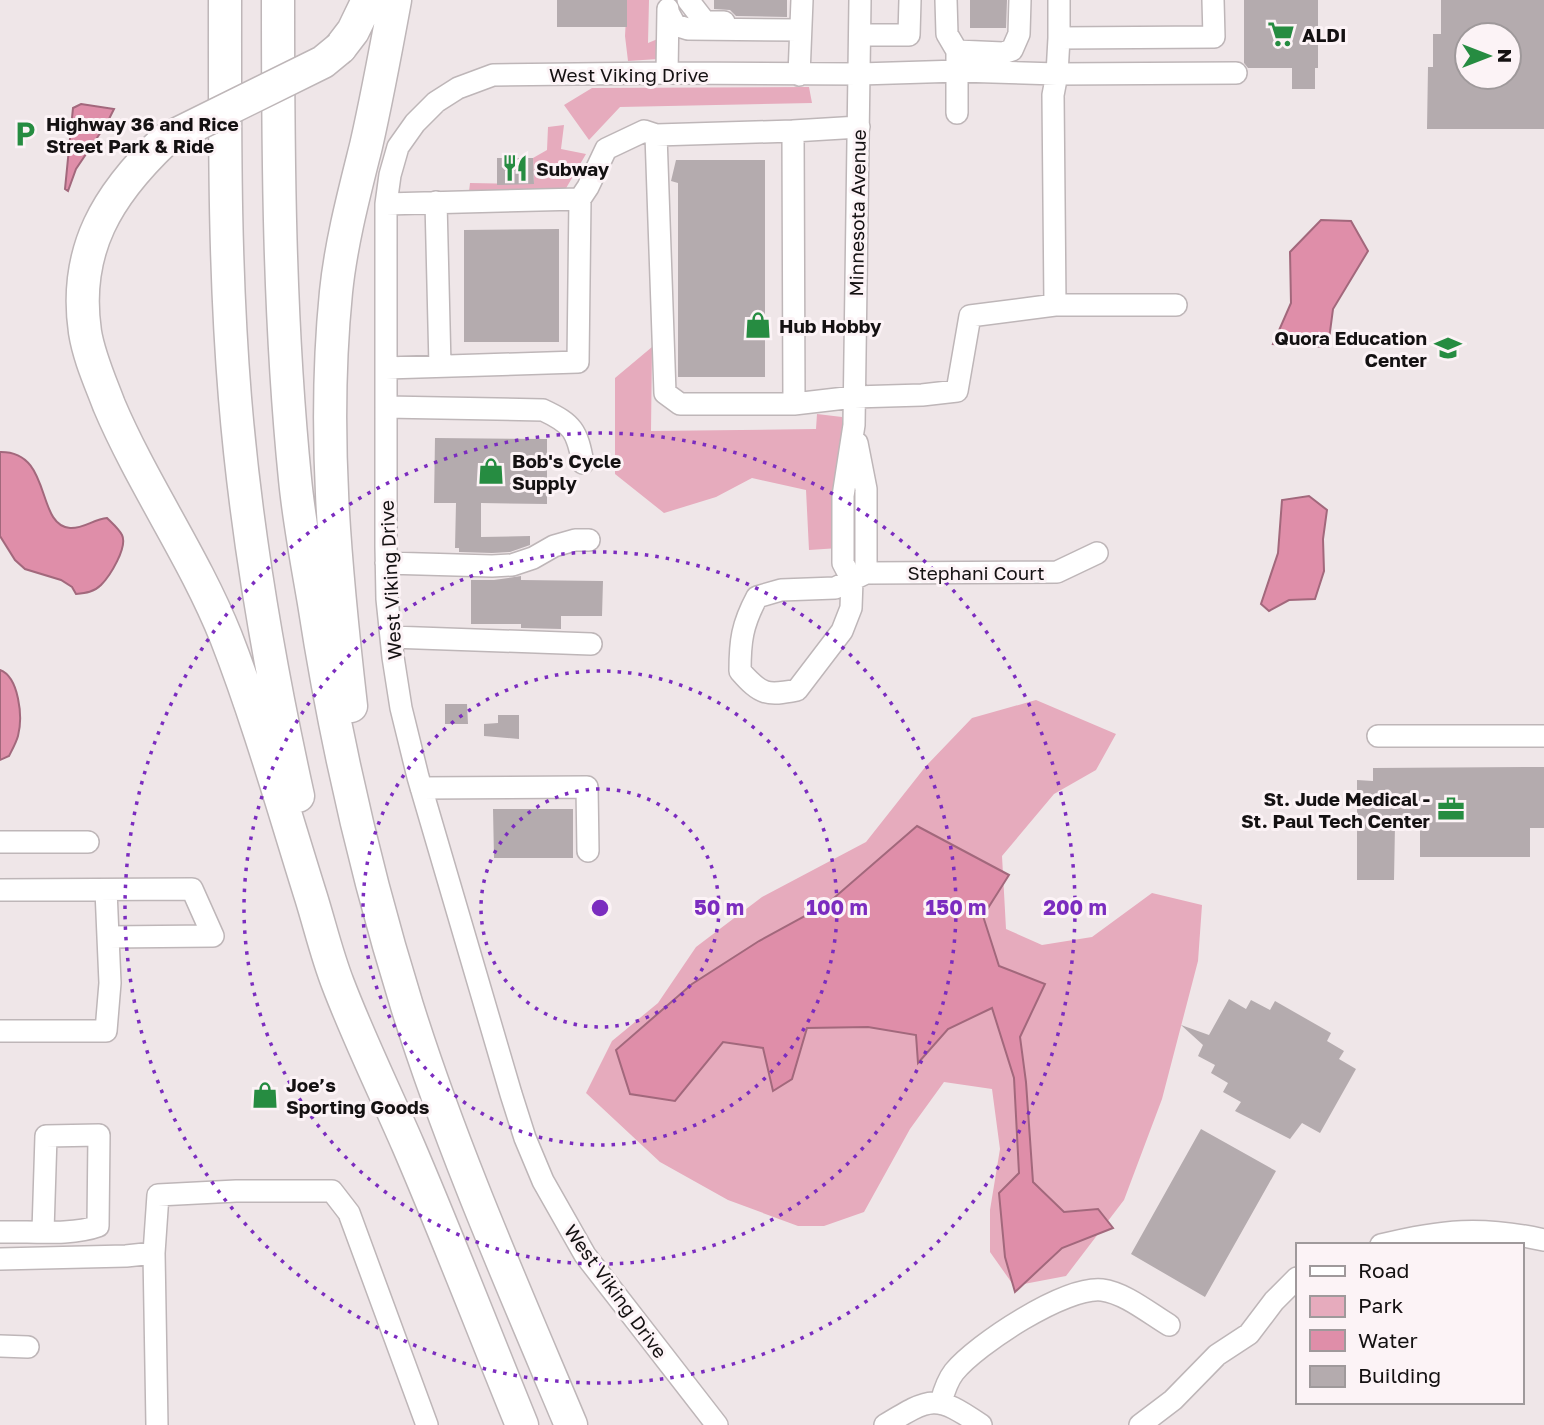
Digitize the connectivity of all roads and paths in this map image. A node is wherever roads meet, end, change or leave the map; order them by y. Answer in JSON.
{"nodes":[{"id":1,"x":225,"y":0,"type":"edge"},
{"id":2,"x":278,"y":0,"type":"edge"},
{"id":3,"x":368,"y":0,"type":"edge"},
{"id":4,"x":396,"y":0,"type":"edge"},
{"id":5,"x":407,"y":0,"type":"edge"},
{"id":6,"x":688,"y":0,"type":"edge"},
{"id":7,"x":802,"y":0,"type":"edge"},
{"id":8,"x":860,"y":0,"type":"edge"},
{"id":9,"x":910,"y":0,"type":"edge"},
{"id":10,"x":946,"y":0,"type":"edge"},
{"id":11,"x":1020,"y":0,"type":"edge"},
{"id":12,"x":1059,"y":0,"type":"edge"},
{"id":13,"x":1213,"y":0,"type":"edge"},
{"id":14,"x":671,"y":4,"type":"edge"},
{"id":15,"x":697,"y":26,"type":"junction"},
{"id":16,"x":789,"y":30,"type":"junction"},
{"id":17,"x":861,"y":35,"type":"junction"},
{"id":18,"x":909,"y":35,"type":"junction"},
{"id":19,"x":1214,"y":37,"type":"junction"},
{"id":20,"x":1059,"y":38,"type":"junction"},
{"id":21,"x":954,"y":52,"type":"junction"},
{"id":22,"x":1214,"y":72,"type":"junction"},
{"id":23,"x":672,"y":73,"type":"junction"},
{"id":24,"x":1236,"y":73,"type":"dead end"},
{"id":25,"x":1057,"y":74,"type":"junction"},
{"id":26,"x":799,"y":75,"type":"junction"},
{"id":27,"x":860,"y":75,"type":"junction"},
{"id":28,"x":380,"y":84,"type":"junction"},
{"id":29,"x":957,"y":113,"type":"dead end"},
{"id":30,"x":859,"y":127,"type":"junction"},
{"id":31,"x":793,"y":131,"type":"junction"},
{"id":32,"x":656,"y":135,"type":"junction"},
{"id":33,"x":580,"y":199,"type":"junction"},
{"id":34,"x":436,"y":202,"type":"junction"},
{"id":35,"x":386,"y":204,"type":"junction"},
{"id":36,"x":1055,"y":305,"type":"junction"},
{"id":37,"x":1176,"y":305,"type":"dead end"},
{"id":38,"x":440,"y":366,"type":"junction"},
{"id":39,"x":386,"y":368,"type":"junction"},
{"id":40,"x":854,"y":397,"type":"junction"},
{"id":41,"x":794,"y":404,"type":"junction"},
{"id":42,"x":386,"y":407,"type":"junction"},
{"id":43,"x":583,"y":463,"type":"dead end"},
{"id":44,"x":589,"y":540,"type":"dead end"},
{"id":45,"x":1097,"y":552,"type":"dead end"},
{"id":46,"x":386,"y":563,"type":"junction"},
{"id":47,"x":859,"y":576,"type":"junction"},
{"id":48,"x":391,"y":637,"type":"junction"},
{"id":49,"x":590,"y":644,"type":"dead end"},
{"id":50,"x":1378,"y":736,"type":"dead end"},
{"id":51,"x":1544,"y":736,"type":"edge"},
{"id":52,"x":421,"y":788,"type":"junction"},
{"id":53,"x":0,"y":842,"type":"edge"},
{"id":54,"x":88,"y":842,"type":"dead end"},
{"id":55,"x":588,"y":851,"type":"dead end"},
{"id":56,"x":0,"y":890,"type":"edge"},
{"id":57,"x":106,"y":890,"type":"junction"},
{"id":58,"x":377,"y":898,"type":"junction"},
{"id":59,"x":108,"y":937,"type":"junction"},
{"id":60,"x":0,"y":1031,"type":"edge"},
{"id":61,"x":409,"y":1147,"type":"junction"},
{"id":62,"x":43,"y":1231,"type":"junction"},
{"id":63,"x":0,"y":1232,"type":"edge"},
{"id":64,"x":1544,"y":1240,"type":"edge"},
{"id":65,"x":1389,"y":1243,"type":"edge"},
{"id":66,"x":154,"y":1253,"type":"junction"},
{"id":67,"x":0,"y":1259,"type":"edge"},
{"id":68,"x":1296,"y":1279,"type":"edge"},
{"id":69,"x":1169,"y":1325,"type":"dead end"},
{"id":70,"x":0,"y":1346,"type":"edge"},
{"id":71,"x":28,"y":1346,"type":"dead end"},
{"id":72,"x":941,"y":1402,"type":"junction"},
{"id":73,"x":157,"y":1425,"type":"edge"},
{"id":74,"x":426,"y":1425,"type":"edge"},
{"id":75,"x":522,"y":1425,"type":"edge"},
{"id":76,"x":570,"y":1425,"type":"edge"},
{"id":77,"x":717,"y":1425,"type":"edge"},
{"id":78,"x":885,"y":1425,"type":"edge"},
{"id":79,"x":981,"y":1425,"type":"edge"},
{"id":80,"x":1140,"y":1425,"type":"edge"}],
"edges":[{"from":1,"to":61,"type":"highway"},
{"from":2,"to":58,"type":"highway"},
{"from":3,"to":61,"type":"highway","bridge":true},
{"from":4,"to":28,"type":"highway"},
{"from":5,"to":28,"type":"highway"},
{"from":6,"to":15,"type":"street"},
{"from":7,"to":16,"type":"street"},
{"from":8,"to":17,"type":"street","name":"Minnesota Avenue"},
{"from":9,"to":18,"type":"street"},
{"from":10,"to":21,"type":"street"},
{"from":11,"to":21,"type":"street"},
{"from":12,"to":20,"type":"street"},
{"from":13,"to":19,"type":"street"},
{"from":14,"to":15,"type":"street"},
{"from":14,"to":23,"type":"street"},
{"from":15,"to":16,"type":"street"},
{"from":15,"to":23,"type":"street"},
{"from":16,"to":26,"type":"street"},
{"from":17,"to":18,"type":"street"},
{"from":17,"to":27,"type":"street","name":"Minnesota Avenue"},
{"from":18,"to":21,"type":"street"},
{"from":19,"to":20,"type":"street"},
{"from":19,"to":22,"type":"street"},
{"from":20,"to":25,"type":"street"},
{"from":21,"to":25,"type":"street"},
{"from":21,"to":27,"type":"street","name":"West Viking Drive"},
{"from":21,"to":29,"type":"street"},
{"from":22,"to":24,"type":"street"},
{"from":22,"to":25,"type":"street"},
{"from":23,"to":26,"type":"street","name":"West Viking Drive"},
{"from":23,"to":35,"type":"street","name":"West Viking Drive"},
{"from":25,"to":36,"type":"street"},
{"from":26,"to":27,"type":"street","name":"West Viking Drive"},
{"from":27,"to":30,"type":"street","name":"Minnesota Avenue"},
{"from":28,"to":58,"type":"highway"},
{"from":30,"to":31,"type":"street"},
{"from":30,"to":40,"type":"street","name":"Minnesota Avenue"},
{"from":31,"to":32,"type":"street"},
{"from":31,"to":41,"type":"street"},
{"from":32,"to":33,"type":"street"},
{"from":32,"to":41,"type":"street"},
{"from":33,"to":34,"type":"street"},
{"from":33,"to":38,"type":"street"},
{"from":34,"to":35,"type":"street"},
{"from":34,"to":38,"type":"street"},
{"from":35,"to":39,"type":"street","name":"West Viking Drive"},
{"from":36,"to":37,"type":"street"},
{"from":36,"to":40,"type":"street"},
{"from":38,"to":39,"type":"street"},
{"from":39,"to":42,"type":"street","name":"West Viking Drive"},
{"from":40,"to":41,"type":"street"},
{"from":40,"to":47,"type":"street","name":"Minnesota Avenue"},
{"from":42,"to":43,"type":"street"},
{"from":42,"to":46,"type":"street","name":"West Viking Drive"},
{"from":44,"to":46,"type":"street"},
{"from":45,"to":47,"type":"street","name":"Stephani Court"},
{"from":46,"to":48,"type":"street","name":"West Viking Drive"},
{"from":47,"to":47,"type":"street","name":"Stephani Court"},
{"from":48,"to":49,"type":"street"},
{"from":48,"to":52,"type":"street","name":"West Viking Drive"},
{"from":50,"to":51,"type":"street"},
{"from":52,"to":55,"type":"street"},
{"from":52,"to":77,"type":"street","name":"West Viking Drive"},
{"from":53,"to":54,"type":"street"},
{"from":56,"to":57,"type":"street"},
{"from":57,"to":59,"type":"street"},
{"from":57,"to":59,"type":"street"},
{"from":58,"to":76,"type":"highway"},
{"from":59,"to":60,"type":"street"},
{"from":61,"to":75,"type":"highway"},
{"from":62,"to":62,"type":"street"},
{"from":62,"to":63,"type":"street"},
{"from":64,"to":65,"type":"street"},
{"from":66,"to":67,"type":"street"},
{"from":66,"to":73,"type":"street"},
{"from":66,"to":74,"type":"street"},
{"from":68,"to":80,"type":"street"},
{"from":69,"to":72,"type":"street"},
{"from":70,"to":71,"type":"street"},
{"from":72,"to":78,"type":"street"},
{"from":72,"to":79,"type":"street"}]}
